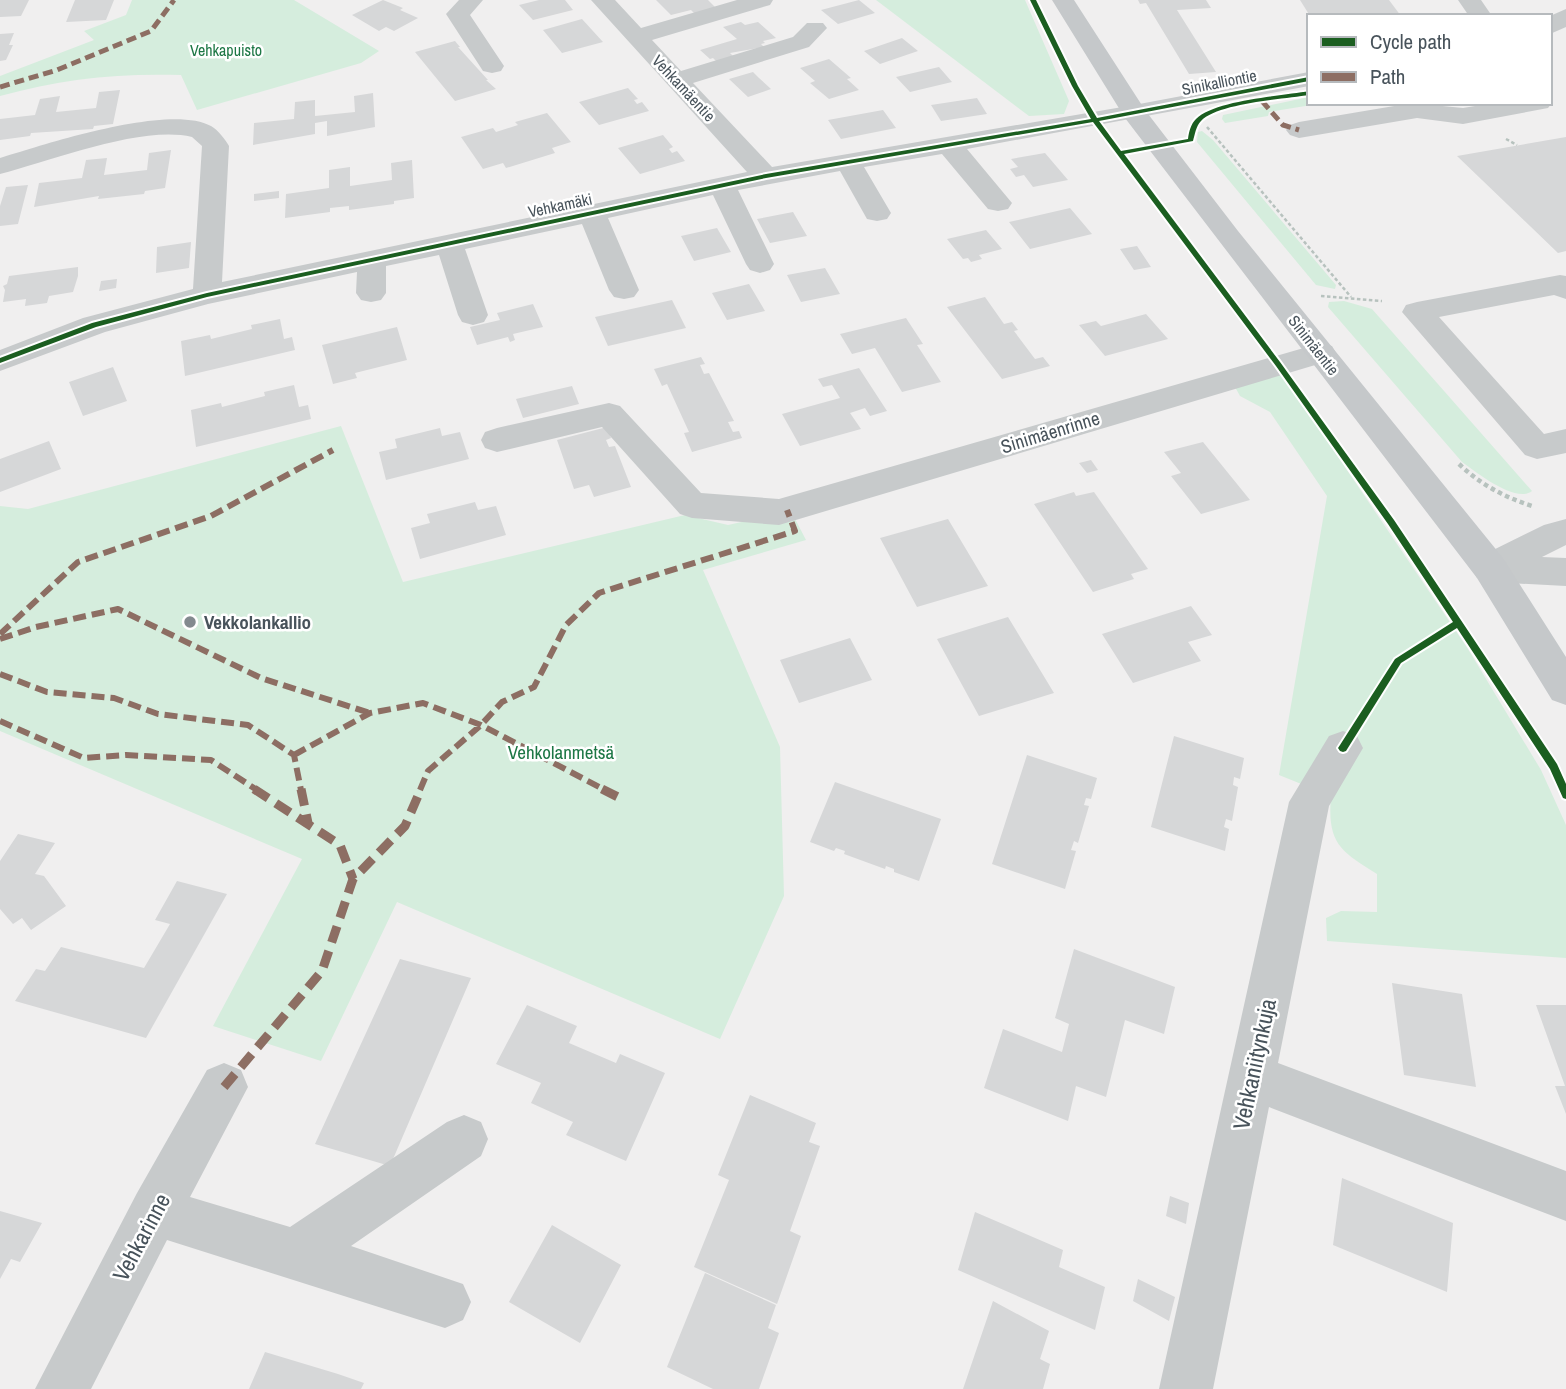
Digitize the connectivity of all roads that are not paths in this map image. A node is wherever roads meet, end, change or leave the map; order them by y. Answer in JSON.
{"nodes":[{"id":1,"x":472,"y":0,"type":"edge"},
{"id":2,"x":602,"y":0,"type":"edge"},
{"id":3,"x":762,"y":0,"type":"edge"},
{"id":4,"x":1063,"y":0,"type":"edge"},
{"id":5,"x":816,"y":28,"type":"dead end"},
{"id":6,"x":636,"y":37,"type":"junction"},
{"id":7,"x":492,"y":66,"type":"dead end"},
{"id":8,"x":1307,"y":79,"type":"edge"},
{"id":9,"x":677,"y":80,"type":"junction"},
{"id":10,"x":1527,"y":105,"type":"edge"},
{"id":11,"x":1134,"y":113,"type":"junction"},
{"id":12,"x":1299,"y":130,"type":"dead end"},
{"id":13,"x":948,"y":145,"type":"junction"},
{"id":14,"x":848,"y":162,"type":"junction"},
{"id":15,"x":0,"y":166,"type":"edge"},
{"id":16,"x":766,"y":176,"type":"junction"},
{"id":17,"x":722,"y":185,"type":"junction"},
{"id":18,"x":998,"y":203,"type":"dead end"},
{"id":19,"x":592,"y":213,"type":"junction"},
{"id":20,"x":877,"y":213,"type":"dead end"},
{"id":21,"x":449,"y":243,"type":"junction"},
{"id":22,"x":372,"y":260,"type":"junction"},
{"id":23,"x":760,"y":264,"type":"dead end"},
{"id":24,"x":624,"y":290,"type":"dead end"},
{"id":25,"x":1566,"y":290,"type":"edge"},
{"id":26,"x":371,"y":293,"type":"dead end"},
{"id":27,"x":207,"y":295,"type":"junction"},
{"id":28,"x":473,"y":315,"type":"dead end"},
{"id":29,"x":1321,"y":353,"type":"junction"},
{"id":30,"x":0,"y":361,"type":"edge"},
{"id":31,"x":497,"y":440,"type":"dead end"},
{"id":32,"x":1566,"y":441,"type":"edge"},
{"id":33,"x":1561,"y":533,"type":"edge"},
{"id":34,"x":1490,"y":568,"type":"junction"},
{"id":35,"x":1566,"y":572,"type":"edge"},
{"id":36,"x":1566,"y":689,"type":"edge"},
{"id":37,"x":1343,"y":748,"type":"dead end"},
{"id":38,"x":1252,"y":1077,"type":"junction"},
{"id":39,"x":224,"y":1087,"type":"dead end"},
{"id":40,"x":464,"y":1139,"type":"dead end"},
{"id":41,"x":1566,"y":1196,"type":"edge"},
{"id":42,"x":155,"y":1210,"type":"junction"},
{"id":43,"x":295,"y":1254,"type":"junction"},
{"id":44,"x":445,"y":1302,"type":"dead end"},
{"id":45,"x":62,"y":1389,"type":"edge"},
{"id":46,"x":1186,"y":1389,"type":"edge"}],
"edges":[{"from":1,"to":7,"type":"street"},
{"from":2,"to":6,"type":"street","name":"Vehkamäentie"},
{"from":3,"to":6,"type":"street"},
{"from":4,"to":11,"type":"main road","name":"Sinimäentie"},
{"from":5,"to":9,"type":"street"},
{"from":6,"to":9,"type":"street","name":"Vehkamäentie"},
{"from":8,"to":11,"type":"street","name":"Sinikalliontie"},
{"from":9,"to":16,"type":"street","name":"Vehkamäentie"},
{"from":10,"to":12,"type":"street"},
{"from":11,"to":13,"type":"street","name":"Vehkamäki"},
{"from":11,"to":29,"type":"main road","name":"Sinimäentie"},
{"from":13,"to":14,"type":"street","name":"Vehkamäki"},
{"from":13,"to":18,"type":"street"},
{"from":14,"to":16,"type":"street","name":"Vehkamäki"},
{"from":14,"to":20,"type":"street"},
{"from":15,"to":27,"type":"street"},
{"from":16,"to":17,"type":"street","name":"Vehkamäki"},
{"from":17,"to":19,"type":"street","name":"Vehkamäki"},
{"from":17,"to":23,"type":"street"},
{"from":19,"to":21,"type":"street","name":"Vehkamäki"},
{"from":19,"to":24,"type":"street"},
{"from":21,"to":22,"type":"street","name":"Vehkamäki"},
{"from":21,"to":28,"type":"street"},
{"from":22,"to":26,"type":"street"},
{"from":22,"to":27,"type":"street","name":"Vehkamäki"},
{"from":25,"to":32,"type":"street"},
{"from":27,"to":30,"type":"street","name":"Vehkamäki"},
{"from":29,"to":31,"type":"street","name":"Sinimäenrinne"},
{"from":29,"to":34,"type":"main road","name":"Sinimäentie"},
{"from":33,"to":34,"type":"street"},
{"from":34,"to":35,"type":"street"},
{"from":34,"to":36,"type":"main road","name":"Sinimäentie"},
{"from":37,"to":38,"type":"street","name":"Vehkaniitynkuja"},
{"from":38,"to":41,"type":"street"},
{"from":38,"to":46,"type":"street","name":"Vehkaniitynkuja"},
{"from":39,"to":42,"type":"street","name":"Vehkarinne"},
{"from":40,"to":43,"type":"street"},
{"from":42,"to":43,"type":"street"},
{"from":42,"to":45,"type":"street","name":"Vehkarinne"},
{"from":43,"to":44,"type":"street"}]}
